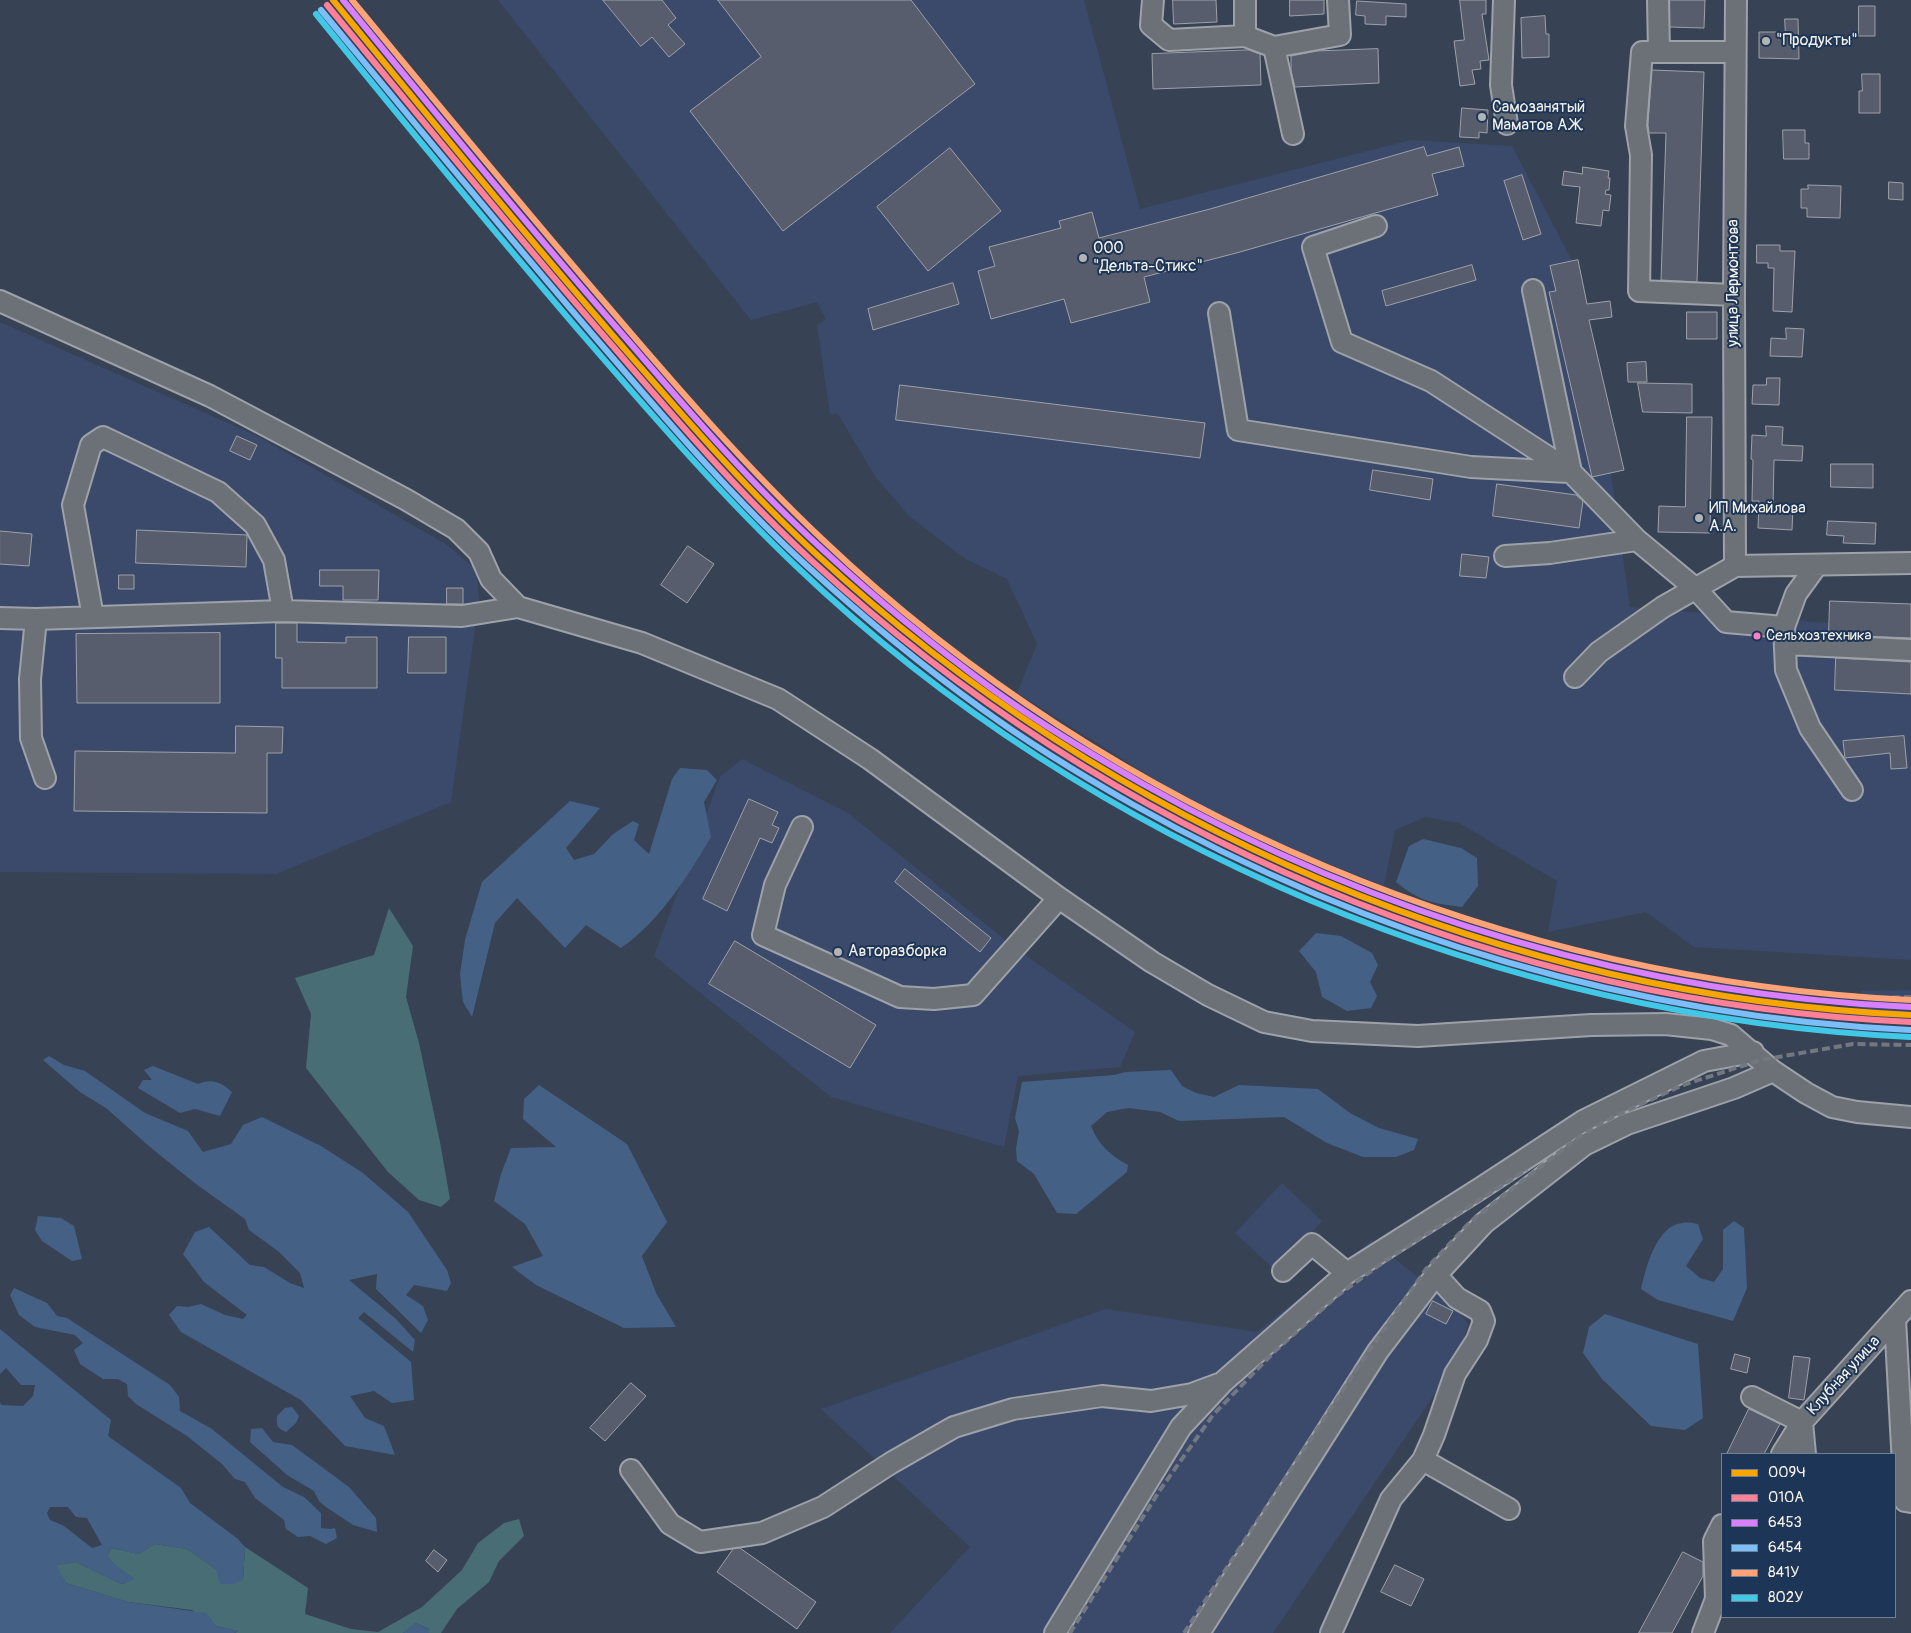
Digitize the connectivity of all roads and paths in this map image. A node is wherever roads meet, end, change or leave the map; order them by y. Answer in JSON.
{"nodes":[{"id":1,"x":1153,"y":0,"type":"edge"},
{"id":2,"x":1245,"y":0,"type":"edge"},
{"id":3,"x":1338,"y":0,"type":"edge"},
{"id":4,"x":1504,"y":0,"type":"edge"},
{"id":5,"x":1658,"y":0,"type":"edge"},
{"id":6,"x":1736,"y":0,"type":"edge"},
{"id":7,"x":1245,"y":36,"type":"junction"},
{"id":8,"x":1274,"y":47,"type":"junction"},
{"id":9,"x":1659,"y":52,"type":"junction"},
{"id":10,"x":1735,"y":52,"type":"junction"},
{"id":11,"x":1507,"y":124,"type":"dead end"},
{"id":12,"x":1292,"y":134,"type":"dead end"},
{"id":13,"x":1376,"y":226,"type":"dead end"},
{"id":14,"x":1533,"y":290,"type":"dead end"},
{"id":15,"x":1734,"y":295,"type":"junction"},
{"id":16,"x":0,"y":301,"type":"edge"},
{"id":17,"x":1218,"y":313,"type":"dead end"},
{"id":18,"x":1570,"y":472,"type":"junction"},
{"id":19,"x":1637,"y":540,"type":"junction"},
{"id":20,"x":1505,"y":556,"type":"dead end"},
{"id":21,"x":1911,"y":563,"type":"edge"},
{"id":22,"x":1817,"y":565,"type":"junction"},
{"id":23,"x":1735,"y":566,"type":"junction"},
{"id":24,"x":1696,"y":589,"type":"junction"},
{"id":25,"x":518,"y":607,"type":"junction"},
{"id":26,"x":283,"y":611,"type":"junction"},
{"id":27,"x":93,"y":617,"type":"junction"},
{"id":28,"x":0,"y":618,"type":"edge"},
{"id":29,"x":36,"y":619,"type":"junction"},
{"id":30,"x":1785,"y":636,"type":"junction"},
{"id":31,"x":1911,"y":650,"type":"edge"},
{"id":32,"x":1575,"y":677,"type":"dead end"},
{"id":33,"x":45,"y":778,"type":"dead end"},
{"id":34,"x":1852,"y":790,"type":"dead end"},
{"id":35,"x":802,"y":827,"type":"dead end"},
{"id":36,"x":1059,"y":898,"type":"junction"},
{"id":37,"x":1753,"y":1052,"type":"junction"},
{"id":38,"x":1773,"y":1071,"type":"junction"},
{"id":39,"x":1911,"y":1118,"type":"edge"},
{"id":40,"x":1283,"y":1271,"type":"dead end"},
{"id":41,"x":1347,"y":1273,"type":"junction"},
{"id":42,"x":1436,"y":1275,"type":"junction"},
{"id":43,"x":1911,"y":1301,"type":"edge"},
{"id":44,"x":1895,"y":1319,"type":"junction"},
{"id":45,"x":1223,"y":1382,"type":"junction"},
{"id":46,"x":1752,"y":1397,"type":"dead end"},
{"id":47,"x":1802,"y":1422,"type":"junction"},
{"id":48,"x":1783,"y":1453,"type":"edge"},
{"id":49,"x":1805,"y":1453,"type":"edge"},
{"id":50,"x":1423,"y":1460,"type":"junction"},
{"id":51,"x":631,"y":1470,"type":"dead end"},
{"id":52,"x":1911,"y":1502,"type":"edge"},
{"id":53,"x":1508,"y":1509,"type":"dead end"},
{"id":54,"x":1721,"y":1528,"type":"edge"},
{"id":55,"x":1055,"y":1633,"type":"edge"},
{"id":56,"x":1199,"y":1633,"type":"edge"},
{"id":57,"x":1331,"y":1633,"type":"edge"},
{"id":58,"x":1703,"y":1633,"type":"edge"}],
"edges":[{"from":1,"to":7,"type":"street"},
{"from":2,"to":7,"type":"street"},
{"from":3,"to":8,"type":"street"},
{"from":4,"to":11,"type":"street"},
{"from":5,"to":9,"type":"street"},
{"from":6,"to":10,"type":"street","name":"улица Лермонтова"},
{"from":7,"to":8,"type":"street"},
{"from":8,"to":12,"type":"street"},
{"from":9,"to":10,"type":"street"},
{"from":9,"to":15,"type":"street"},
{"from":10,"to":15,"type":"street","name":"улица Лермонтова"},
{"from":13,"to":18,"type":"street"},
{"from":14,"to":18,"type":"street"},
{"from":15,"to":23,"type":"street","name":"улица Лермонтова"},
{"from":16,"to":25,"type":"street"},
{"from":17,"to":18,"type":"street"},
{"from":18,"to":19,"type":"street"},
{"from":19,"to":20,"type":"street"},
{"from":19,"to":24,"type":"street"},
{"from":21,"to":22,"type":"street"},
{"from":22,"to":23,"type":"street"},
{"from":22,"to":30,"type":"street"},
{"from":23,"to":24,"type":"street"},
{"from":24,"to":30,"type":"street"},
{"from":24,"to":32,"type":"street"},
{"from":25,"to":26,"type":"street"},
{"from":25,"to":36,"type":"street"},
{"from":26,"to":27,"type":"street"},
{"from":26,"to":27,"type":"street"},
{"from":27,"to":29,"type":"street"},
{"from":28,"to":29,"type":"street"},
{"from":29,"to":33,"type":"street"},
{"from":30,"to":31,"type":"street"},
{"from":30,"to":34,"type":"street"},
{"from":35,"to":36,"type":"street"},
{"from":36,"to":37,"type":"street"},
{"from":37,"to":38,"type":"street"},
{"from":37,"to":41,"type":"street"},
{"from":38,"to":39,"type":"street"},
{"from":38,"to":42,"type":"street"},
{"from":40,"to":41,"type":"street"},
{"from":41,"to":45,"type":"street"},
{"from":42,"to":50,"type":"street"},
{"from":42,"to":56,"type":"street"},
{"from":43,"to":44,"type":"street","name":"Клубная улица"},
{"from":44,"to":47,"type":"street","name":"Клубная улица"},
{"from":44,"to":52,"type":"street"},
{"from":45,"to":51,"type":"street"},
{"from":45,"to":55,"type":"street"},
{"from":46,"to":47,"type":"street"},
{"from":47,"to":48,"type":"street","name":"Клубная улица"},
{"from":47,"to":49,"type":"street"},
{"from":50,"to":53,"type":"street"},
{"from":50,"to":57,"type":"street"},
{"from":54,"to":58,"type":"street"}]}
